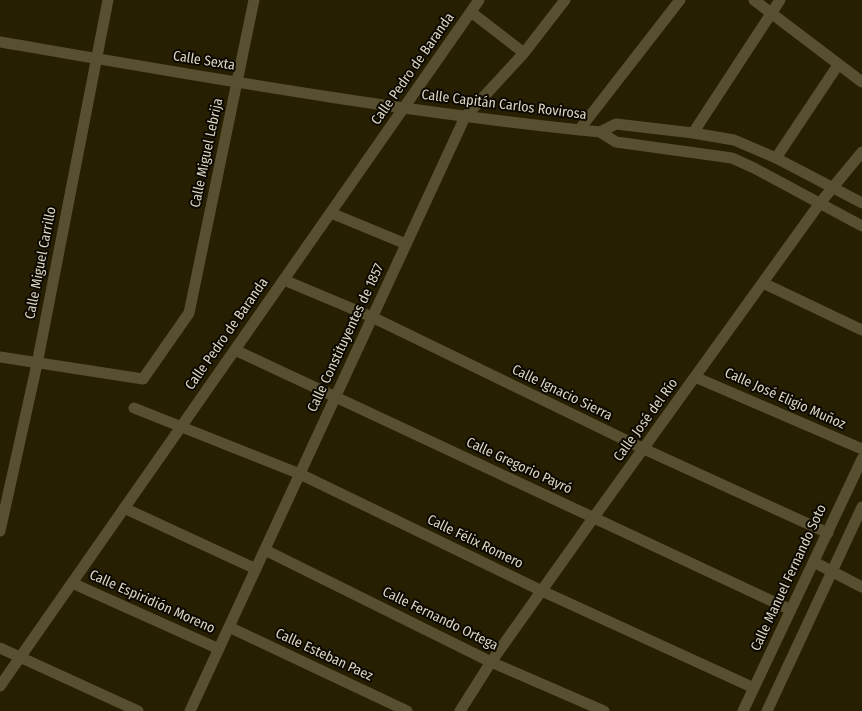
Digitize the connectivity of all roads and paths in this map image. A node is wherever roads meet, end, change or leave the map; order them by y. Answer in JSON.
{"nodes":[{"id":1,"x":108,"y":0,"type":"edge"},
{"id":2,"x":254,"y":0,"type":"edge"},
{"id":3,"x":479,"y":0,"type":"edge"},
{"id":4,"x":565,"y":0,"type":"edge"},
{"id":5,"x":680,"y":0,"type":"edge"},
{"id":6,"x":754,"y":0,"type":"edge"},
{"id":7,"x":780,"y":0,"type":"edge"},
{"id":8,"x":471,"y":12,"type":"junction"},
{"id":9,"x":770,"y":13,"type":"junction"},
{"id":10,"x":0,"y":42,"type":"edge"},
{"id":11,"x":524,"y":53,"type":"junction"},
{"id":12,"x":96,"y":58,"type":"junction"},
{"id":13,"x":838,"y":65,"type":"junction"},
{"id":14,"x":238,"y":82,"type":"junction"},
{"id":15,"x":862,"y":82,"type":"edge"},
{"id":16,"x":404,"y":107,"type":"junction"},
{"id":17,"x":465,"y":117,"type":"junction"},
{"id":18,"x":579,"y":130,"type":"junction"},
{"id":19,"x":600,"y":132,"type":"junction"},
{"id":20,"x":693,"y":133,"type":"junction"},
{"id":21,"x":862,"y":152,"type":"edge"},
{"id":22,"x":776,"y":158,"type":"junction"},
{"id":23,"x":833,"y":188,"type":"junction"},
{"id":24,"x":820,"y":203,"type":"junction"},
{"id":25,"x":862,"y":203,"type":"edge"},
{"id":26,"x":331,"y":213,"type":"junction"},
{"id":27,"x":862,"y":226,"type":"edge"},
{"id":28,"x":406,"y":244,"type":"junction"},
{"id":29,"x":284,"y":280,"type":"junction"},
{"id":30,"x":763,"y":283,"type":"junction"},
{"id":31,"x":372,"y":317,"type":"junction"},
{"id":32,"x":862,"y":330,"type":"edge"},
{"id":33,"x":235,"y":350,"type":"junction"},
{"id":34,"x":0,"y":357,"type":"edge"},
{"id":35,"x":37,"y":364,"type":"junction"},
{"id":36,"x":696,"y":377,"type":"junction"},
{"id":37,"x":336,"y":397,"type":"junction"},
{"id":38,"x":134,"y":408,"type":"dead end"},
{"id":39,"x":180,"y":428,"type":"junction"},
{"id":40,"x":644,"y":449,"type":"junction"},
{"id":41,"x":862,"y":450,"type":"edge"},
{"id":42,"x":862,"y":459,"type":"edge"},
{"id":43,"x":300,"y":474,"type":"junction"},
{"id":44,"x":862,"y":507,"type":"edge"},
{"id":45,"x":124,"y":508,"type":"junction"},
{"id":46,"x":594,"y":517,"type":"junction"},
{"id":47,"x":0,"y":531,"type":"edge"},
{"id":48,"x":828,"y":533,"type":"junction"},
{"id":49,"x":265,"y":550,"type":"junction"},
{"id":50,"x":814,"y":562,"type":"junction"},
{"id":51,"x":256,"y":569,"type":"junction"},
{"id":52,"x":831,"y":571,"type":"junction"},
{"id":53,"x":72,"y":583,"type":"junction"},
{"id":54,"x":862,"y":587,"type":"edge"},
{"id":55,"x":542,"y":591,"type":"junction"},
{"id":56,"x":791,"y":610,"type":"junction"},
{"id":57,"x":229,"y":627,"type":"junction"},
{"id":58,"x":0,"y":648,"type":"edge"},
{"id":59,"x":219,"y":649,"type":"junction"},
{"id":60,"x":20,"y":657,"type":"junction"},
{"id":61,"x":491,"y":662,"type":"junction"},
{"id":62,"x":0,"y":686,"type":"edge"},
{"id":63,"x":754,"y":688,"type":"junction"},
{"id":64,"x":193,"y":710,"type":"edge"},
{"id":65,"x":138,"y":711,"type":"edge"},
{"id":66,"x":407,"y":711,"type":"edge"},
{"id":67,"x":460,"y":711,"type":"edge"},
{"id":68,"x":604,"y":711,"type":"edge"},
{"id":69,"x":743,"y":711,"type":"edge"},
{"id":70,"x":768,"y":711,"type":"edge"}],
"edges":[{"from":1,"to":12,"type":"street","name":"Calle Miguel Carrillo"},
{"from":2,"to":14,"type":"street","name":"Calle Miguel Lebrija"},
{"from":3,"to":8,"type":"street","name":"Calle Pedro de Baranda"},
{"from":4,"to":11,"type":"street","name":"Calle Constituyentes de 1857"},
{"from":5,"to":18,"type":"street"},
{"from":6,"to":9,"type":"street"},
{"from":7,"to":9,"type":"street"},
{"from":8,"to":11,"type":"street"},
{"from":8,"to":16,"type":"street","name":"Calle Pedro de Baranda"},
{"from":9,"to":13,"type":"street"},
{"from":9,"to":20,"type":"street"},
{"from":10,"to":12,"type":"street","name":"Calle Sexta"},
{"from":11,"to":17,"type":"street","name":"Calle Constituyentes de 1857"},
{"from":12,"to":14,"type":"street","name":"Calle Sexta"},
{"from":12,"to":35,"type":"street","name":"Calle Miguel Carrillo"},
{"from":13,"to":15,"type":"street"},
{"from":13,"to":22,"type":"street"},
{"from":14,"to":16,"type":"street","name":"Calle Sexta"},
{"from":14,"to":35,"type":"street","name":"Calle Miguel Lebrija"},
{"from":16,"to":17,"type":"street","name":"Calle Capitán Carlos Rovirosa"},
{"from":16,"to":26,"type":"street","name":"Calle Pedro de Baranda"},
{"from":17,"to":18,"type":"street","name":"Calle Capitán Carlos Rovirosa"},
{"from":17,"to":28,"type":"street","name":"Calle Constituyentes de 1857"},
{"from":18,"to":19,"type":"street","name":"Calle Capitán Carlos Rovirosa"},
{"from":19,"to":20,"type":"street","name":"Calle Capitán Carlos Rovirosa"},
{"from":19,"to":24,"type":"street","name":"Calle Capitán Carlos Rovirosa"},
{"from":20,"to":22,"type":"street","name":"Calle Capitán Carlos Rovirosa"},
{"from":21,"to":23,"type":"street","name":"Calle José del Río"},
{"from":22,"to":23,"type":"street","name":"Calle Capitán Carlos Rovirosa"},
{"from":23,"to":24,"type":"street","name":"Calle José del Río"},
{"from":23,"to":25,"type":"street","name":"Calle Capitán Carlos Rovirosa"},
{"from":24,"to":27,"type":"street","name":"Calle Capitán Carlos Rovirosa"},
{"from":24,"to":30,"type":"street","name":"Calle José del Río"},
{"from":26,"to":28,"type":"street"},
{"from":26,"to":29,"type":"street","name":"Calle Pedro de Baranda"},
{"from":28,"to":31,"type":"street","name":"Calle Constituyentes de 1857"},
{"from":29,"to":31,"type":"street","name":"Calle Ignacio Sierra"},
{"from":29,"to":33,"type":"street","name":"Calle Pedro de Baranda"},
{"from":30,"to":32,"type":"street"},
{"from":30,"to":36,"type":"street","name":"Calle José del Río"},
{"from":31,"to":37,"type":"street","name":"Calle Constituyentes de 1857"},
{"from":31,"to":40,"type":"street","name":"Calle Ignacio Sierra"},
{"from":33,"to":37,"type":"street","name":"Calle Gregorio Payró"},
{"from":33,"to":39,"type":"street","name":"Calle Pedro de Baranda"},
{"from":34,"to":35,"type":"street"},
{"from":35,"to":47,"type":"street","name":"Calle Miguel Carrillo"},
{"from":36,"to":40,"type":"street","name":"Calle José del Río"},
{"from":36,"to":41,"type":"street","name":"Calle José Eligio Muñoz"},
{"from":37,"to":43,"type":"street","name":"Calle Constituyentes de 1857"},
{"from":37,"to":46,"type":"street","name":"Calle Gregorio Payró"},
{"from":38,"to":39,"type":"street","name":"Calle Félix Romero"},
{"from":39,"to":43,"type":"street","name":"Calle Félix Romero"},
{"from":39,"to":45,"type":"street","name":"Calle Pedro de Baranda"},
{"from":40,"to":46,"type":"street","name":"Calle José del Río"},
{"from":40,"to":48,"type":"street","name":"Calle Ignacio Sierra"},
{"from":42,"to":48,"type":"street","name":"Calle Manuel Fernando Soto"},
{"from":43,"to":49,"type":"street","name":"Calle Constituyentes de 1857"},
{"from":43,"to":55,"type":"street","name":"Calle Félix Romero"},
{"from":44,"to":52,"type":"street"},
{"from":45,"to":51,"type":"street"},
{"from":45,"to":53,"type":"street","name":"Calle Pedro de Baranda"},
{"from":46,"to":55,"type":"street","name":"Calle José del Río"},
{"from":46,"to":56,"type":"street","name":"Calle Gregorio Payró"},
{"from":48,"to":50,"type":"street","name":"Calle Manuel Fernando Soto"},
{"from":49,"to":51,"type":"street","name":"Calle Constituyentes de 1857"},
{"from":49,"to":61,"type":"street","name":"Calle Fernando Ortega"},
{"from":50,"to":52,"type":"street"},
{"from":50,"to":56,"type":"street","name":"Calle Manuel Fernando Soto"},
{"from":51,"to":57,"type":"street","name":"Calle Constituyentes de 1857"},
{"from":52,"to":54,"type":"street"},
{"from":52,"to":70,"type":"street"},
{"from":53,"to":59,"type":"street","name":"Calle Espiridión Moreno"},
{"from":53,"to":60,"type":"street","name":"Calle Pedro de Baranda"},
{"from":55,"to":61,"type":"street","name":"Calle José del Río"},
{"from":55,"to":63,"type":"street","name":"Calle Félix Romero"},
{"from":56,"to":63,"type":"street","name":"Calle Manuel Fernando Soto"},
{"from":57,"to":59,"type":"street","name":"Calle Constituyentes de 1857"},
{"from":57,"to":66,"type":"street","name":"Calle Esteban Paez"},
{"from":58,"to":60,"type":"street"},
{"from":59,"to":64,"type":"street","name":"Calle Constituyentes de 1857"},
{"from":60,"to":62,"type":"street","name":"Calle Pedro de Baranda"},
{"from":60,"to":65,"type":"street"},
{"from":61,"to":67,"type":"street","name":"Calle José del Río"},
{"from":61,"to":68,"type":"street","name":"Calle Fernando Ortega"},
{"from":63,"to":69,"type":"street","name":"Calle Manuel Fernando Soto"}]}
